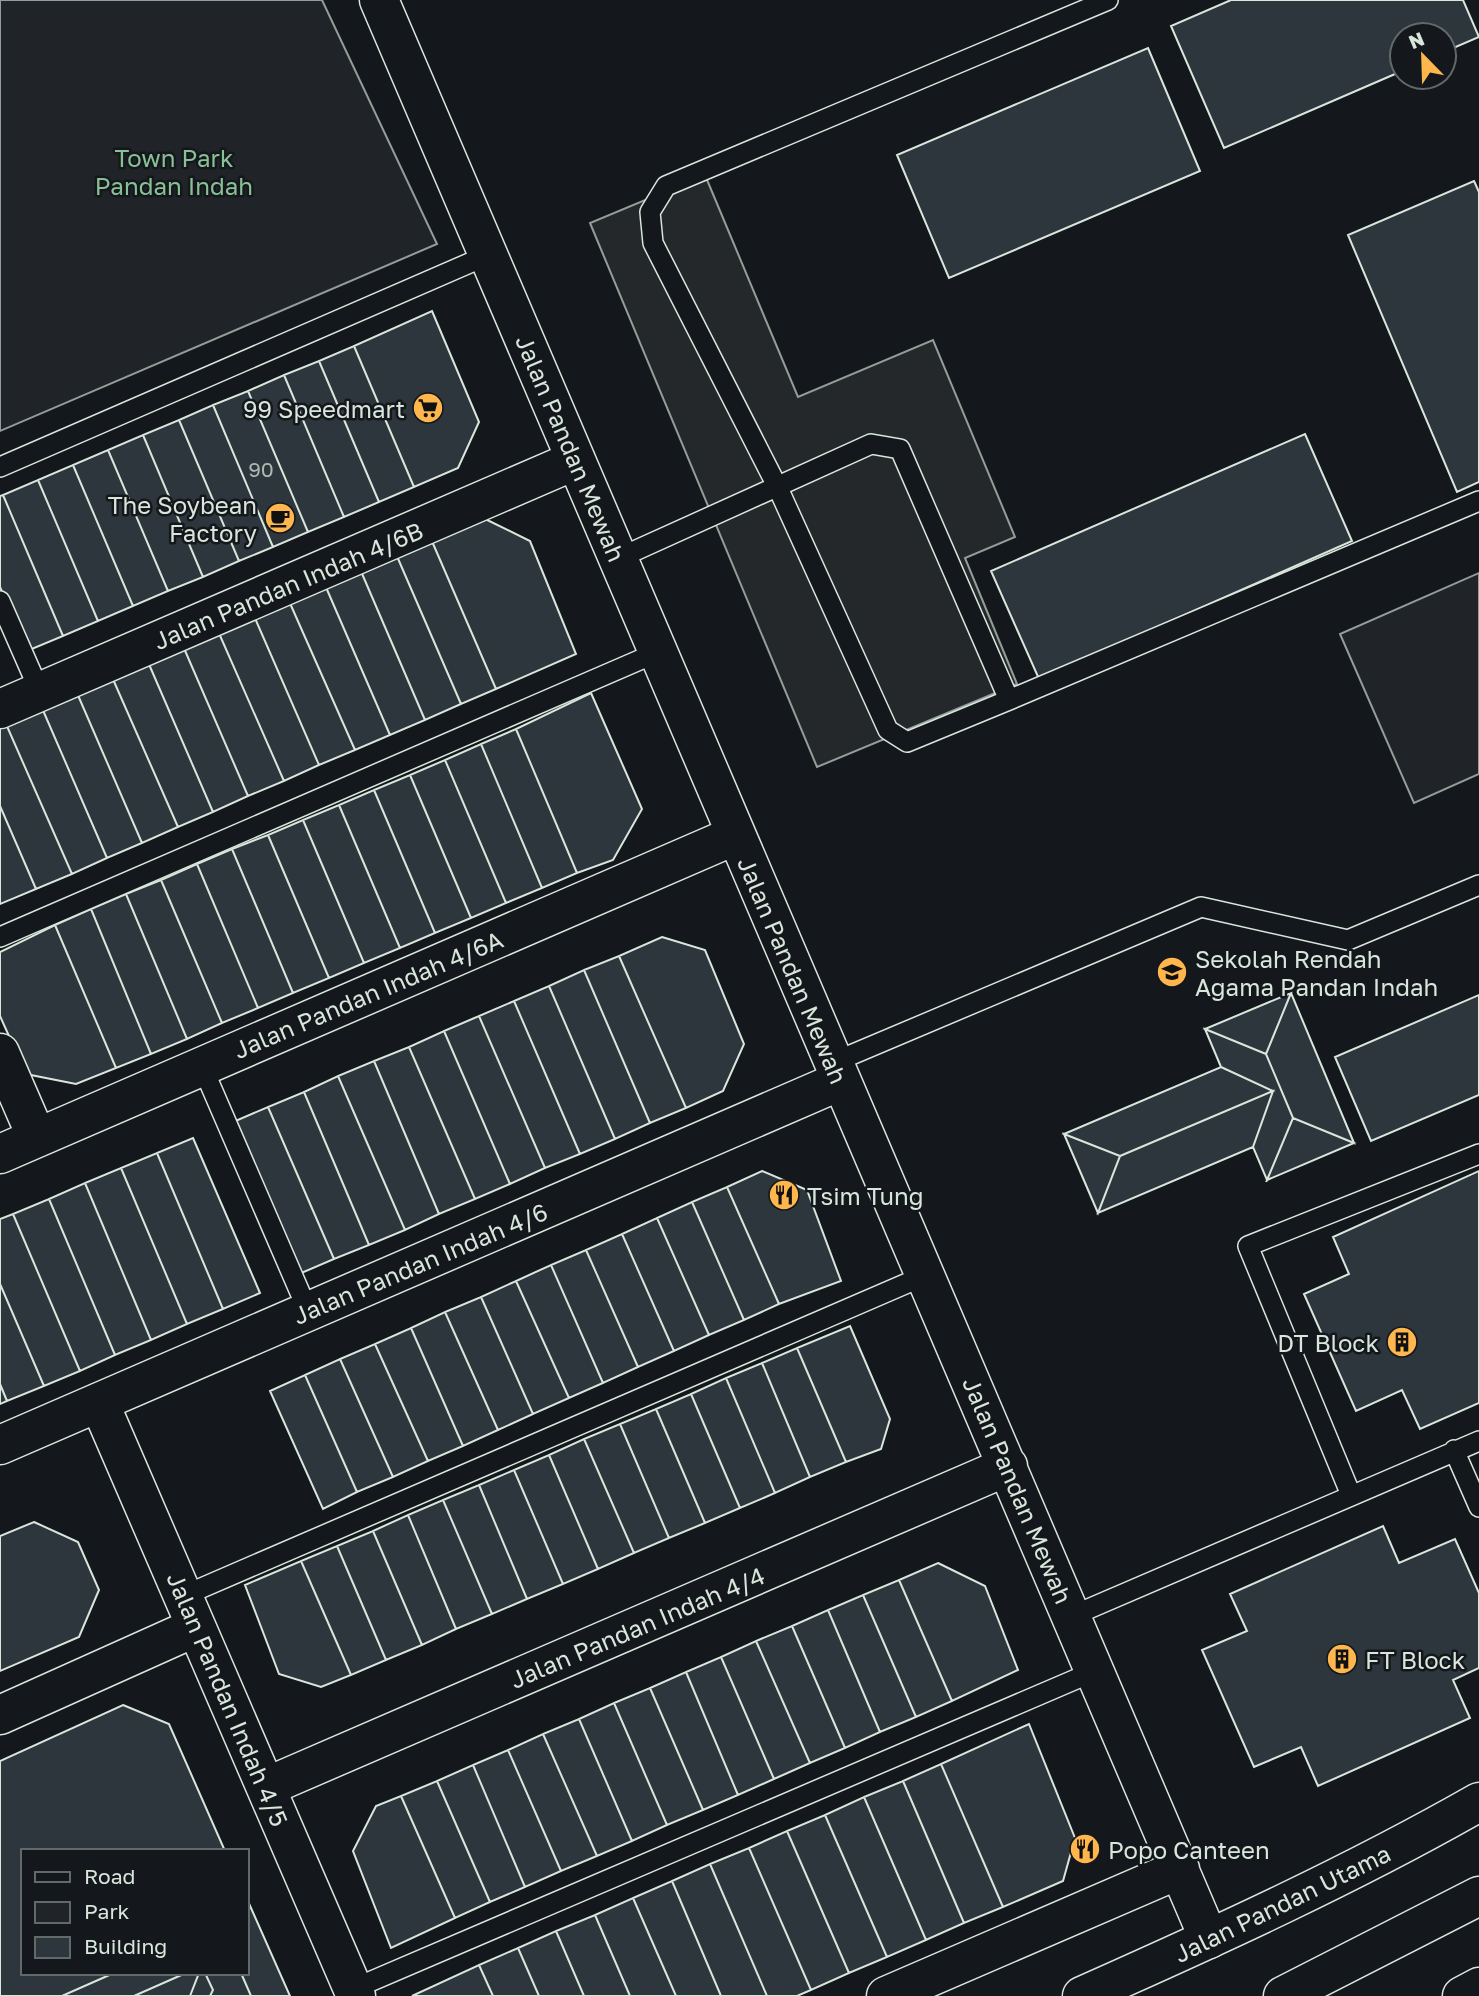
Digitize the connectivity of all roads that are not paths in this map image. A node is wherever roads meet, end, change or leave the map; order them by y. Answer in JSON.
{"nodes":[{"id":1,"x":379,"y":0,"type":"edge"},
{"id":2,"x":1108,"y":0,"type":"edge"},
{"id":3,"x":488,"y":255,"type":"junction"},
{"id":4,"x":576,"y":460,"type":"junction"},
{"id":5,"x":0,"y":467,"type":"edge"},
{"id":6,"x":778,"y":488,"type":"junction"},
{"id":7,"x":1479,"y":501,"type":"edge"},
{"id":8,"x":619,"y":558,"type":"junction"},
{"id":9,"x":0,"y":601,"type":"edge"},
{"id":10,"x":658,"y":653,"type":"junction"},
{"id":11,"x":40,"y":692,"type":"junction"},
{"id":12,"x":1009,"y":700,"type":"junction"},
{"id":13,"x":0,"y":709,"type":"edge"},
{"id":14,"x":736,"y":835,"type":"junction"},
{"id":15,"x":1479,"y":885,"type":"edge"},
{"id":16,"x":0,"y":937,"type":"edge"},
{"id":17,"x":0,"y":1053,"type":"edge"},
{"id":18,"x":202,"y":1066,"type":"junction"},
{"id":19,"x":836,"y":1072,"type":"junction"},
{"id":20,"x":37,"y":1138,"type":"junction"},
{"id":21,"x":0,"y":1154,"type":"edge"},
{"id":22,"x":1479,"y":1154,"type":"edge"},
{"id":23,"x":926,"y":1275,"type":"junction"},
{"id":24,"x":308,"y":1311,"type":"junction"},
{"id":25,"x":99,"y":1402,"type":"junction"},
{"id":26,"x":1479,"y":1441,"type":"edge"},
{"id":27,"x":0,"y":1445,"type":"edge"},
{"id":28,"x":1454,"y":1451,"type":"junction"},
{"id":29,"x":1008,"y":1466,"type":"junction"},
{"id":30,"x":1351,"y":1495,"type":"junction"},
{"id":31,"x":1479,"y":1507,"type":"edge"},
{"id":32,"x":190,"y":1611,"type":"junction"},
{"id":33,"x":1072,"y":1616,"type":"junction"},
{"id":34,"x":1095,"y":1671,"type":"junction"},
{"id":35,"x":0,"y":1715,"type":"edge"},
{"id":36,"x":266,"y":1787,"type":"junction"},
{"id":37,"x":1479,"y":1802,"type":"edge"},
{"id":38,"x":1180,"y":1869,"type":"junction"},
{"id":39,"x":1479,"y":1896,"type":"edge"},
{"id":40,"x":1209,"y":1939,"type":"junction"},
{"id":41,"x":1479,"y":1987,"type":"edge"},
{"id":42,"x":354,"y":1993,"type":"edge"},
{"id":43,"x":886,"y":1996,"type":"edge"},
{"id":44,"x":1082,"y":1996,"type":"edge"},
{"id":45,"x":1283,"y":1996,"type":"edge"},
{"id":46,"x":1462,"y":1996,"type":"edge"}],
"edges":[{"from":1,"to":3,"type":"street","name":"Jalan Pandan Mewah"},
{"from":2,"to":6,"type":"lane"},
{"from":3,"to":4,"type":"street","name":"Jalan Pandan Mewah"},
{"from":3,"to":5,"type":"lane"},
{"from":4,"to":8,"type":"street","name":"Jalan Pandan Mewah"},
{"from":4,"to":11,"type":"street","name":"Jalan Pandan Indah 4/6B"},
{"from":6,"to":8,"type":"lane"},
{"from":6,"to":12,"type":"lane"},
{"from":6,"to":12,"type":"lane"},
{"from":7,"to":12,"type":"lane"},
{"from":8,"to":10,"type":"street","name":"Jalan Pandan Mewah"},
{"from":9,"to":11,"type":"lane"},
{"from":10,"to":14,"type":"street","name":"Jalan Pandan Mewah"},
{"from":10,"to":16,"type":"lane"},
{"from":11,"to":13,"type":"street","name":"Jalan Pandan Indah 4/6B"},
{"from":14,"to":18,"type":"street","name":"Jalan Pandan Indah 4/6A"},
{"from":14,"to":19,"type":"street","name":"Jalan Pandan Mewah"},
{"from":15,"to":19,"type":"lane"},
{"from":17,"to":20,"type":"street"},
{"from":18,"to":20,"type":"street","name":"Jalan Pandan Indah 4/6A"},
{"from":18,"to":24,"type":"lane"},
{"from":19,"to":23,"type":"street","name":"Jalan Pandan Mewah"},
{"from":19,"to":24,"type":"street","name":"Jalan Pandan Indah 4/6"},
{"from":20,"to":21,"type":"street","name":"Jalan Pandan Indah 4/6A"},
{"from":22,"to":30,"type":"lane"},
{"from":23,"to":29,"type":"street","name":"Jalan Pandan Mewah"},
{"from":23,"to":32,"type":"lane"},
{"from":24,"to":25,"type":"street","name":"Jalan Pandan Indah 4/6"},
{"from":25,"to":27,"type":"street","name":"Jalan Pandan Indah 4/6"},
{"from":25,"to":32,"type":"street","name":"Jalan Pandan Indah 4/5"},
{"from":26,"to":28,"type":"lane"},
{"from":28,"to":30,"type":"lane"},
{"from":28,"to":31,"type":"lane"},
{"from":29,"to":33,"type":"street","name":"Jalan Pandan Mewah"},
{"from":29,"to":36,"type":"street","name":"Jalan Pandan Indah 4/4"},
{"from":30,"to":33,"type":"lane"},
{"from":32,"to":35,"type":"street"},
{"from":32,"to":36,"type":"street","name":"Jalan Pandan Indah 4/5"},
{"from":33,"to":34,"type":"street","name":"Jalan Pandan Mewah"},
{"from":34,"to":38,"type":"street","name":"Jalan Pandan Mewah"},
{"from":34,"to":42,"type":"lane"},
{"from":36,"to":42,"type":"street","name":"Jalan Pandan Indah 4/5"},
{"from":37,"to":40,"type":"street","name":"Jalan Pandan Utama"},
{"from":38,"to":40,"type":"street","name":"Jalan Pandan Mewah"},
{"from":38,"to":43,"type":"street"},
{"from":39,"to":45,"type":"street"},
{"from":40,"to":44,"type":"street","name":"Jalan Pandan Utama"},
{"from":41,"to":46,"type":"street"}]}
